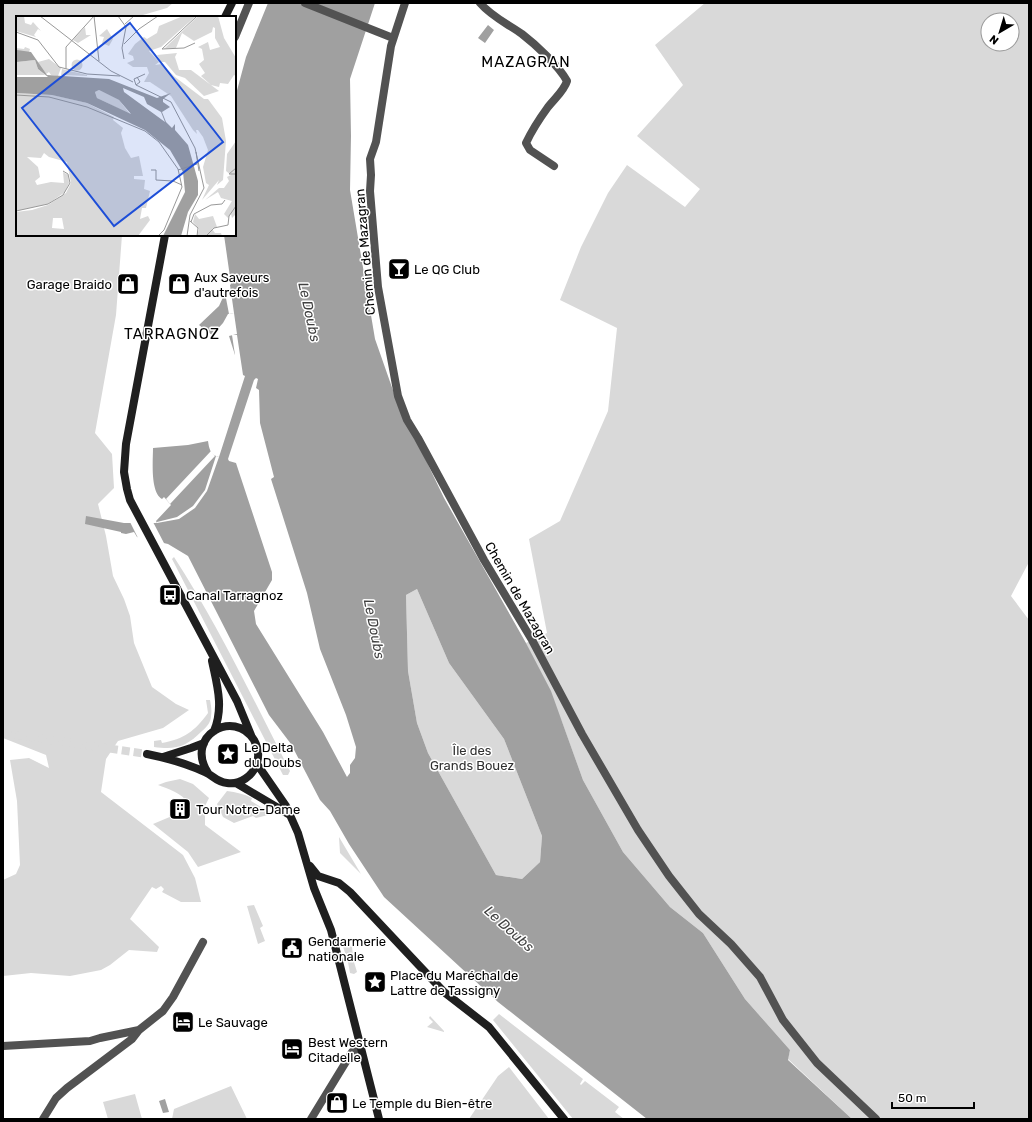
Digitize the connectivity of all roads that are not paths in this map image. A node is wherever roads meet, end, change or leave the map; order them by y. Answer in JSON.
{"nodes":[{"id":1,"x":232,"y":3,"type":"edge"},
{"id":2,"x":250,"y":3,"type":"edge"},
{"id":3,"x":305,"y":3,"type":"edge"},
{"id":4,"x":405,"y":3,"type":"edge"},
{"id":5,"x":480,"y":3,"type":"edge"},
{"id":6,"x":226,"y":16,"type":"edge"},
{"id":7,"x":236,"y":35,"type":"edge"},
{"id":8,"x":393,"y":38,"type":"junction"},
{"id":9,"x":554,"y":166,"type":"dead end"},
{"id":10,"x":165,"y":236,"type":"edge"},
{"id":11,"x":211,"y":652,"type":"junction"},
{"id":12,"x":214,"y":731,"type":"junction"},
{"id":13,"x":251,"y":735,"type":"junction"},
{"id":14,"x":204,"y":743,"type":"junction"},
{"id":15,"x":148,"y":754,"type":"tunnel mouth"},
{"id":16,"x":163,"y":757,"type":"junction"},
{"id":17,"x":257,"y":764,"type":"junction"},
{"id":18,"x":208,"y":773,"type":"junction"},
{"id":19,"x":236,"y":783,"type":"junction"},
{"id":20,"x":290,"y":815,"type":"junction"},
{"id":21,"x":306,"y":858,"type":"junction"},
{"id":22,"x":203,"y":942,"type":"dead end"},
{"id":23,"x":139,"y":1030,"type":"junction"},
{"id":24,"x":3,"y":1046,"type":"edge"},
{"id":25,"x":361,"y":1048,"type":"junction"},
{"id":26,"x":42,"y":1119,"type":"edge"},
{"id":27,"x":311,"y":1119,"type":"edge"},
{"id":28,"x":379,"y":1119,"type":"edge"},
{"id":29,"x":564,"y":1119,"type":"edge"},
{"id":30,"x":876,"y":1119,"type":"edge"}],
"edges":[{"from":1,"to":6,"type":"main road"},
{"from":2,"to":7,"type":"street"},
{"from":3,"to":8,"type":"street"},
{"from":4,"to":8,"type":"street","name":"Chemin de Mazagran"},
{"from":5,"to":9,"type":"street"},
{"from":8,"to":30,"type":"street","name":"Chemin de Mazagran"},
{"from":10,"to":11,"type":"main road"},
{"from":11,"to":12,"type":"main road"},
{"from":11,"to":13,"type":"main road"},
{"from":12,"to":13,"type":"main road"},
{"from":12,"to":14,"type":"main road"},
{"from":13,"to":17,"type":"main road"},
{"from":14,"to":16,"type":"main road"},
{"from":14,"to":18,"type":"main road"},
{"from":15,"to":16,"type":"main road"},
{"from":16,"to":18,"type":"main road"},
{"from":17,"to":19,"type":"main road"},
{"from":17,"to":20,"type":"main road"},
{"from":18,"to":19,"type":"main road"},
{"from":19,"to":20,"type":"main road"},
{"from":20,"to":21,"type":"main road"},
{"from":21,"to":25,"type":"main road"},
{"from":21,"to":29,"type":"main road"},
{"from":22,"to":23,"type":"street"},
{"from":23,"to":24,"type":"street"},
{"from":23,"to":26,"type":"street"},
{"from":25,"to":27,"type":"street"},
{"from":25,"to":28,"type":"main road"}]}
